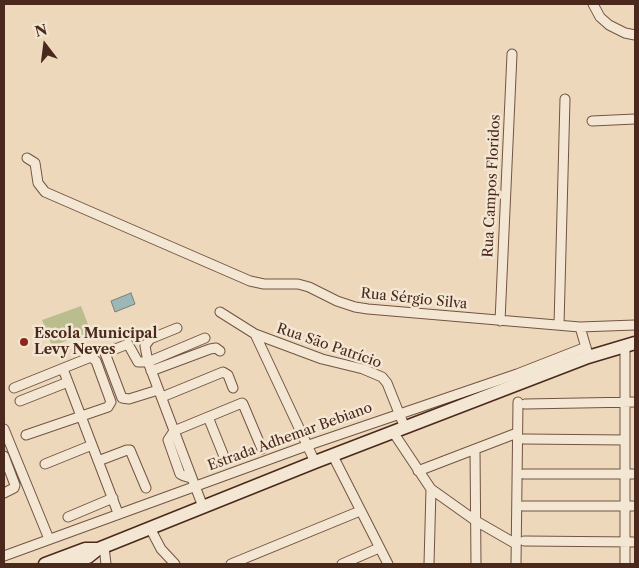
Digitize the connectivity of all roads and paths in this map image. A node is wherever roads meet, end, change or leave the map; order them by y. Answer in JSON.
{"nodes":[{"id":1,"x":593,"y":4,"type":"edge"},
{"id":2,"x":635,"y":35,"type":"edge"},
{"id":3,"x":512,"y":54,"type":"dead end"},
{"id":4,"x":566,"y":99,"type":"dead end"},
{"id":5,"x":635,"y":119,"type":"edge"},
{"id":6,"x":592,"y":121,"type":"dead end"},
{"id":7,"x":27,"y":158,"type":"dead end"},
{"id":8,"x":220,"y":312,"type":"dead end"},
{"id":9,"x":500,"y":320,"type":"junction"},
{"id":10,"x":560,"y":325,"type":"junction"},
{"id":11,"x":635,"y":325,"type":"edge"},
{"id":12,"x":580,"y":327,"type":"junction"},
{"id":13,"x":177,"y":328,"type":"dead end"},
{"id":14,"x":255,"y":334,"type":"junction"},
{"id":15,"x":205,"y":338,"type":"dead end"},
{"id":16,"x":630,"y":344,"type":"edge"},
{"id":17,"x":220,"y":351,"type":"dead end"},
{"id":18,"x":587,"y":352,"type":"junction"},
{"id":19,"x":149,"y":366,"type":"junction"},
{"id":20,"x":63,"y":369,"type":"junction"},
{"id":21,"x":68,"y":382,"type":"junction"},
{"id":22,"x":14,"y":388,"type":"dead end"},
{"id":23,"x":233,"y":388,"type":"dead end"},
{"id":24,"x":160,"y":393,"type":"junction"},
{"id":25,"x":20,"y":401,"type":"dead end"},
{"id":26,"x":625,"y":402,"type":"junction"},
{"id":27,"x":635,"y":402,"type":"edge"},
{"id":28,"x":399,"y":414,"type":"junction"},
{"id":29,"x":81,"y":415,"type":"junction"},
{"id":30,"x":208,"y":417,"type":"junction"},
{"id":31,"x":4,"y":429,"type":"edge"},
{"id":32,"x":399,"y":430,"type":"junction"},
{"id":33,"x":174,"y":431,"type":"junction"},
{"id":34,"x":635,"y":434,"type":"edge"},
{"id":35,"x":26,"y":435,"type":"dead end"},
{"id":36,"x":521,"y":436,"type":"junction"},
{"id":37,"x":625,"y":437,"type":"junction"},
{"id":38,"x":92,"y":445,"type":"junction"},
{"id":39,"x":306,"y":446,"type":"junction"},
{"id":40,"x":262,"y":449,"type":"dead end"},
{"id":41,"x":475,"y":450,"type":"junction"},
{"id":42,"x":223,"y":454,"type":"dead end"},
{"id":43,"x":4,"y":456,"type":"edge"},
{"id":44,"x":333,"y":456,"type":"junction"},
{"id":45,"x":98,"y":461,"type":"junction"},
{"id":46,"x":315,"y":462,"type":"junction"},
{"id":47,"x":46,"y":464,"type":"dead end"},
{"id":48,"x":418,"y":471,"type":"junction"},
{"id":49,"x":524,"y":474,"type":"dead end"},
{"id":50,"x":625,"y":474,"type":"junction"},
{"id":51,"x":635,"y":474,"type":"edge"},
{"id":52,"x":193,"y":482,"type":"junction"},
{"id":53,"x":146,"y":488,"type":"dead end"},
{"id":54,"x":431,"y":489,"type":"junction"},
{"id":55,"x":4,"y":493,"type":"edge"},
{"id":56,"x":113,"y":498,"type":"junction"},
{"id":57,"x":523,"y":506,"type":"dead end"},
{"id":58,"x":625,"y":506,"type":"junction"},
{"id":59,"x":635,"y":506,"type":"edge"},
{"id":60,"x":203,"y":507,"type":"junction"},
{"id":61,"x":360,"y":511,"type":"junction"},
{"id":62,"x":118,"y":513,"type":"junction"},
{"id":63,"x":68,"y":517,"type":"dead end"},
{"id":64,"x":476,"y":521,"type":"junction"},
{"id":65,"x":150,"y":528,"type":"junction"},
{"id":66,"x":49,"y":539,"type":"junction"},
{"id":67,"x":625,"y":542,"type":"junction"},
{"id":68,"x":635,"y":542,"type":"edge"},
{"id":69,"x":520,"y":543,"type":"junction"},
{"id":70,"x":101,"y":548,"type":"junction"},
{"id":71,"x":379,"y":548,"type":"junction"},
{"id":72,"x":4,"y":556,"type":"edge"},
{"id":73,"x":44,"y":564,"type":"edge"},
{"id":74,"x":70,"y":564,"type":"edge"},
{"id":75,"x":106,"y":564,"type":"edge"},
{"id":76,"x":175,"y":564,"type":"edge"},
{"id":77,"x":231,"y":564,"type":"edge"},
{"id":78,"x":342,"y":564,"type":"edge"},
{"id":79,"x":388,"y":564,"type":"edge"},
{"id":80,"x":429,"y":564,"type":"edge"},
{"id":81,"x":476,"y":564,"type":"edge"},
{"id":82,"x":516,"y":564,"type":"edge"},
{"id":83,"x":625,"y":564,"type":"edge"}],
"edges":[{"from":1,"to":2,"type":"street"},
{"from":3,"to":9,"type":"street","name":"Rua Campos Floridos"},
{"from":4,"to":10,"type":"street"},
{"from":5,"to":6,"type":"street"},
{"from":7,"to":9,"type":"street","name":"Rua Sérgio Silva"},
{"from":8,"to":14,"type":"street","name":"Rua São Patrício"},
{"from":9,"to":10,"type":"street","name":"Rua Sérgio Silva"},
{"from":10,"to":12,"type":"street","name":"Rua Sérgio Silva"},
{"from":11,"to":12,"type":"street","name":"Rua Sérgio Silva"},
{"from":12,"to":18,"type":"street"},
{"from":13,"to":19,"type":"street"},
{"from":14,"to":28,"type":"street","name":"Rua São Patrício"},
{"from":14,"to":39,"type":"street"},
{"from":15,"to":19,"type":"street"},
{"from":16,"to":18,"type":"main road","name":"Estrada Adhemar Bebiano"},
{"from":16,"to":26,"type":"street"},
{"from":17,"to":19,"type":"street"},
{"from":18,"to":28,"type":"street","name":"Estrada Adhemar Bebiano"},
{"from":18,"to":32,"type":"main road","name":"Estrada Adhemar Bebiano"},
{"from":19,"to":24,"type":"street"},
{"from":19,"to":24,"type":"street"},
{"from":20,"to":21,"type":"street"},
{"from":20,"to":22,"type":"street"},
{"from":20,"to":29,"type":"street"},
{"from":21,"to":25,"type":"street"},
{"from":21,"to":29,"type":"street"},
{"from":23,"to":24,"type":"street"},
{"from":24,"to":33,"type":"street"},
{"from":26,"to":27,"type":"street"},
{"from":26,"to":36,"type":"street"},
{"from":26,"to":37,"type":"street"},
{"from":28,"to":32,"type":"street","name":"Rua São Patrício"},
{"from":28,"to":39,"type":"street","name":"Estrada Adhemar Bebiano"},
{"from":29,"to":35,"type":"street"},
{"from":29,"to":38,"type":"street"},
{"from":30,"to":33,"type":"street"},
{"from":30,"to":40,"type":"street"},
{"from":30,"to":42,"type":"street"},
{"from":31,"to":66,"type":"street"},
{"from":32,"to":44,"type":"main road","name":"Estrada Adhemar Bebiano"},
{"from":32,"to":48,"type":"street","name":"Rua São Patrício"},
{"from":33,"to":52,"type":"street"},
{"from":34,"to":37,"type":"street"},
{"from":36,"to":37,"type":"street"},
{"from":36,"to":41,"type":"street"},
{"from":36,"to":69,"type":"street"},
{"from":37,"to":50,"type":"street"},
{"from":38,"to":45,"type":"street"},
{"from":38,"to":47,"type":"street"},
{"from":39,"to":46,"type":"street"},
{"from":39,"to":52,"type":"street","name":"Estrada Adhemar Bebiano"},
{"from":41,"to":48,"type":"street"},
{"from":41,"to":64,"type":"street"},
{"from":43,"to":55,"type":"street"},
{"from":44,"to":46,"type":"main road","name":"Estrada Adhemar Bebiano"},
{"from":44,"to":61,"type":"street"},
{"from":45,"to":53,"type":"street"},
{"from":45,"to":56,"type":"street"},
{"from":46,"to":60,"type":"main road","name":"Estrada Adhemar Bebiano"},
{"from":48,"to":54,"type":"street","name":"Rua São Patrício"},
{"from":49,"to":50,"type":"street"},
{"from":50,"to":51,"type":"street"},
{"from":50,"to":58,"type":"street"},
{"from":52,"to":60,"type":"street"},
{"from":52,"to":62,"type":"street","name":"Estrada Adhemar Bebiano"},
{"from":54,"to":64,"type":"street","name":"Rua São Patrício"},
{"from":54,"to":80,"type":"street"},
{"from":56,"to":62,"type":"street"},
{"from":56,"to":63,"type":"street"},
{"from":57,"to":58,"type":"street"},
{"from":58,"to":59,"type":"street"},
{"from":58,"to":67,"type":"street"},
{"from":60,"to":65,"type":"main road","name":"Estrada Adhemar Bebiano"},
{"from":61,"to":71,"type":"street"},
{"from":61,"to":77,"type":"street"},
{"from":62,"to":66,"type":"street","name":"Estrada Adhemar Bebiano"},
{"from":64,"to":69,"type":"street","name":"Rua São Patrício"},
{"from":64,"to":81,"type":"street"},
{"from":65,"to":70,"type":"main road","name":"Estrada Adhemar Bebiano"},
{"from":65,"to":76,"type":"street"},
{"from":66,"to":72,"type":"street","name":"Estrada Adhemar Bebiano"},
{"from":67,"to":68,"type":"street"},
{"from":67,"to":69,"type":"street"},
{"from":67,"to":83,"type":"street"},
{"from":69,"to":82,"type":"street"},
{"from":70,"to":73,"type":"main road","name":"Estrada Adhemar Bebiano"},
{"from":70,"to":74,"type":"main road","name":"Estrada Adhemar Bebiano"},
{"from":70,"to":75,"type":"street"},
{"from":71,"to":78,"type":"street"},
{"from":71,"to":79,"type":"street"}]}
